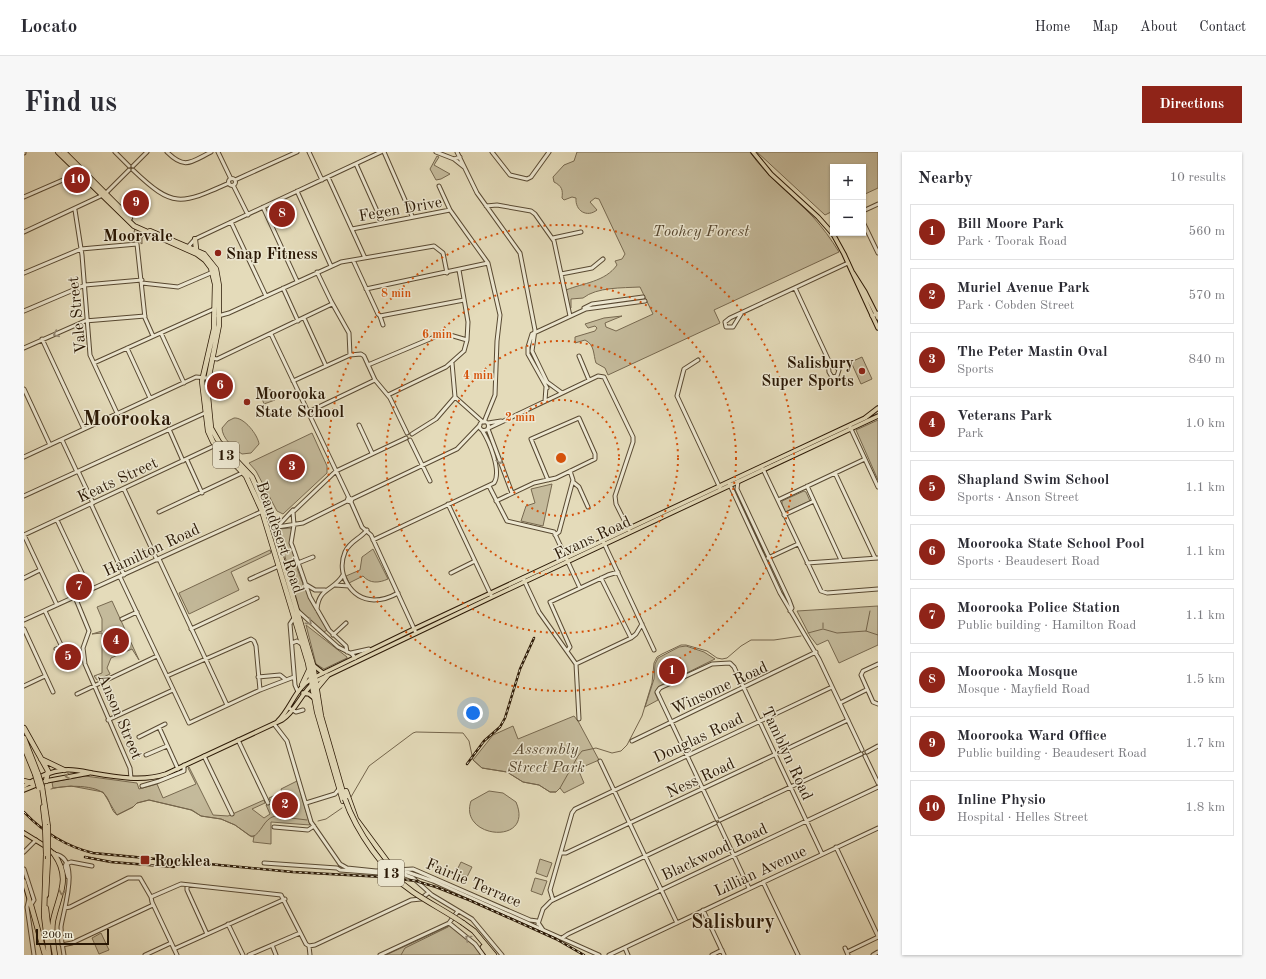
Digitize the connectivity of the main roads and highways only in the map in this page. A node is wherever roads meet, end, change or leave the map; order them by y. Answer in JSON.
{"nodes":[{"id":1,"x":58,"y":152,"type":"edge"},
{"id":2,"x":64,"y":152,"type":"edge"},
{"id":3,"x":753,"y":152,"type":"edge"},
{"id":4,"x":104,"y":195,"type":"junction"},
{"id":5,"x":195,"y":239,"type":"road end"},
{"id":6,"x":188,"y":248,"type":"junction"},
{"id":7,"x":196,"y":249,"type":"junction"},
{"id":8,"x":217,"y":309,"type":"junction"},
{"id":9,"x":875,"y":314,"type":"edge"},
{"id":10,"x":217,"y":316,"type":"junction"},
{"id":11,"x":878,"y":318,"type":"edge"},
{"id":12,"x":878,"y":328,"type":"edge"},
{"id":13,"x":205,"y":377,"type":"junction"},
{"id":14,"x":878,"y":408,"type":"edge"},
{"id":15,"x":878,"y":416,"type":"edge"},
{"id":16,"x":850,"y":427,"type":"junction"},
{"id":17,"x":217,"y":443,"type":"junction"},
{"id":18,"x":729,"y":483,"type":"junction"},
{"id":19,"x":264,"y":510,"type":"junction"},
{"id":20,"x":270,"y":528,"type":"junction"},
{"id":21,"x":415,"y":631,"type":"junction"},
{"id":22,"x":356,"y":659,"type":"junction"},
{"id":23,"x":311,"y":667,"type":"junction"},
{"id":24,"x":325,"y":675,"type":"junction"},
{"id":25,"x":314,"y":680,"type":"junction"},
{"id":26,"x":302,"y":685,"type":"junction"},
{"id":27,"x":317,"y":688,"type":"junction"},
{"id":28,"x":304,"y":693,"type":"junction"},
{"id":29,"x":314,"y":698,"type":"junction"},
{"id":30,"x":275,"y":723,"type":"junction"},
{"id":31,"x":24,"y":728,"type":"edge"},
{"id":32,"x":24,"y":738,"type":"edge"},
{"id":33,"x":24,"y":747,"type":"edge"},
{"id":34,"x":41,"y":759,"type":"junction"},
{"id":35,"x":64,"y":770,"type":"junction"},
{"id":36,"x":90,"y":772,"type":"junction"},
{"id":37,"x":36,"y":774,"type":"junction"},
{"id":38,"x":48,"y":774,"type":"junction"},
{"id":39,"x":340,"y":777,"type":"junction"},
{"id":40,"x":46,"y":781,"type":"junction"},
{"id":41,"x":25,"y":783,"type":"edge"},
{"id":42,"x":38,"y":786,"type":"junction"},
{"id":43,"x":24,"y":790,"type":"edge"},
{"id":44,"x":343,"y":800,"type":"junction"},
{"id":45,"x":47,"y":825,"type":"junction"},
{"id":46,"x":24,"y":832,"type":"edge"},
{"id":47,"x":376,"y":846,"type":"junction"},
{"id":48,"x":54,"y":854,"type":"joint"},
{"id":49,"x":24,"y":881,"type":"edge"},
{"id":50,"x":31,"y":905,"type":"joint"},
{"id":51,"x":462,"y":924,"type":"junction"},
{"id":52,"x":45,"y":955,"type":"edge"},
{"id":53,"x":49,"y":955,"type":"edge"},
{"id":54,"x":54,"y":955,"type":"edge"},
{"id":55,"x":490,"y":955,"type":"edge"},
{"id":56,"x":494,"y":955,"type":"edge"}],
"edges":[{"from":1,"to":4,"type":"highway","name":"Beaudesert Road","number":"13"},
{"from":2,"to":4,"type":"highway","name":"Beaudesert Road","number":"13"},
{"from":3,"to":9,"type":"main road"},
{"from":4,"to":6,"type":"highway","name":"Beaudesert Road","number":"13"},
{"from":5,"to":7,"type":"highway"},
{"from":6,"to":7,"type":"highway","name":"Beaudesert Road","number":"13"},
{"from":6,"to":8,"type":"highway","name":"Beaudesert Road","number":"13"},
{"from":7,"to":8,"type":"highway","name":"Beaudesert Road","number":"13"},
{"from":8,"to":10,"type":"highway","name":"Beaudesert Road","number":"13"},
{"from":9,"to":11,"type":"main road"},
{"from":9,"to":12,"type":"main road"},
{"from":10,"to":13,"type":"highway","name":"Beaudesert Road","number":"13"},
{"from":10,"to":13,"type":"highway","name":"Beaudesert Road","number":"13"},
{"from":13,"to":17,"type":"highway","name":"Beaudesert Road","number":"13"},
{"from":13,"to":17,"type":"highway","name":"Beaudesert Road","number":"13"},
{"from":14,"to":16,"type":"main road","name":"Evans Road"},
{"from":15,"to":16,"type":"main road","name":"Evans Road"},
{"from":16,"to":18,"type":"main road","name":"Evans Road"},
{"from":16,"to":18,"type":"main road","name":"Evans Road"},
{"from":17,"to":19,"type":"highway","name":"Beaudesert Road","number":"13"},
{"from":17,"to":19,"type":"highway","name":"Beaudesert Road","number":"13"},
{"from":18,"to":21,"type":"main road","name":"Evans Road"},
{"from":19,"to":20,"type":"highway","name":"Beaudesert Road","number":"13"},
{"from":20,"to":23,"type":"highway","name":"Beaudesert Road","number":"13"},
{"from":20,"to":23,"type":"highway","name":"Beaudesert Road","number":"13"},
{"from":21,"to":22,"type":"main road","name":"Evans Road"},
{"from":21,"to":22,"type":"main road","name":"Evans Road"},
{"from":22,"to":24,"type":"main road","name":"Evans Road"},
{"from":22,"to":24,"type":"main road","name":"Evans Road"},
{"from":23,"to":24,"type":"main road"},
{"from":23,"to":25,"type":"highway","name":"Beaudesert Road","number":"13"},
{"from":23,"to":26,"type":"highway"},
{"from":24,"to":25,"type":"main road","name":"Evans Road"},
{"from":24,"to":27,"type":"highway"},
{"from":25,"to":26,"type":"main road"},
{"from":25,"to":27,"type":"highway","name":"Beaudesert Road","number":"13"},
{"from":25,"to":28,"type":"main road"},
{"from":25,"to":29,"type":"highway","name":"Beaudesert Road","number":"13"},
{"from":26,"to":30,"type":"main road"},
{"from":27,"to":39,"type":"highway","name":"Beaudesert Road","number":"13"},
{"from":28,"to":29,"type":"main road"},
{"from":28,"to":30,"type":"main road"},
{"from":29,"to":44,"type":"highway","name":"Beaudesert Road","number":"13"},
{"from":30,"to":36,"type":"main road"},
{"from":31,"to":34,"type":"highway"},
{"from":32,"to":37,"type":"highway"},
{"from":33,"to":37,"type":"highway"},
{"from":34,"to":35,"type":"highway"},
{"from":34,"to":38,"type":"highway"},
{"from":35,"to":36,"type":"main road"},
{"from":35,"to":38,"type":"main road"},
{"from":36,"to":40,"type":"main road","one_way":true},
{"from":37,"to":42,"type":"highway","bridge":true},
{"from":38,"to":40,"type":"highway"},
{"from":38,"to":41,"type":"main road"},
{"from":39,"to":44,"type":"highway","name":"Beaudesert Road","number":"13"},
{"from":39,"to":47,"type":"highway"},
{"from":40,"to":42,"type":"main road"},
{"from":41,"to":42,"type":"highway"},
{"from":42,"to":43,"type":"main road"},
{"from":42,"to":45,"type":"highway"},
{"from":44,"to":51,"type":"highway","name":"Beaudesert Road","number":"13","bridge":true},
{"from":45,"to":53,"type":"highway","bridge":true},
{"from":45,"to":54,"type":"highway","bridge":true},
{"from":46,"to":48,"type":"main road"},
{"from":47,"to":47,"type":"highway"},
{"from":48,"to":54,"type":"highway","one_way":true},
{"from":49,"to":50,"type":"main road"},
{"from":50,"to":52,"type":"highway"},
{"from":51,"to":55,"type":"highway","name":"Beaudesert Road","number":"13"},
{"from":51,"to":56,"type":"highway","name":"Beaudesert Road","number":"13"}]}
